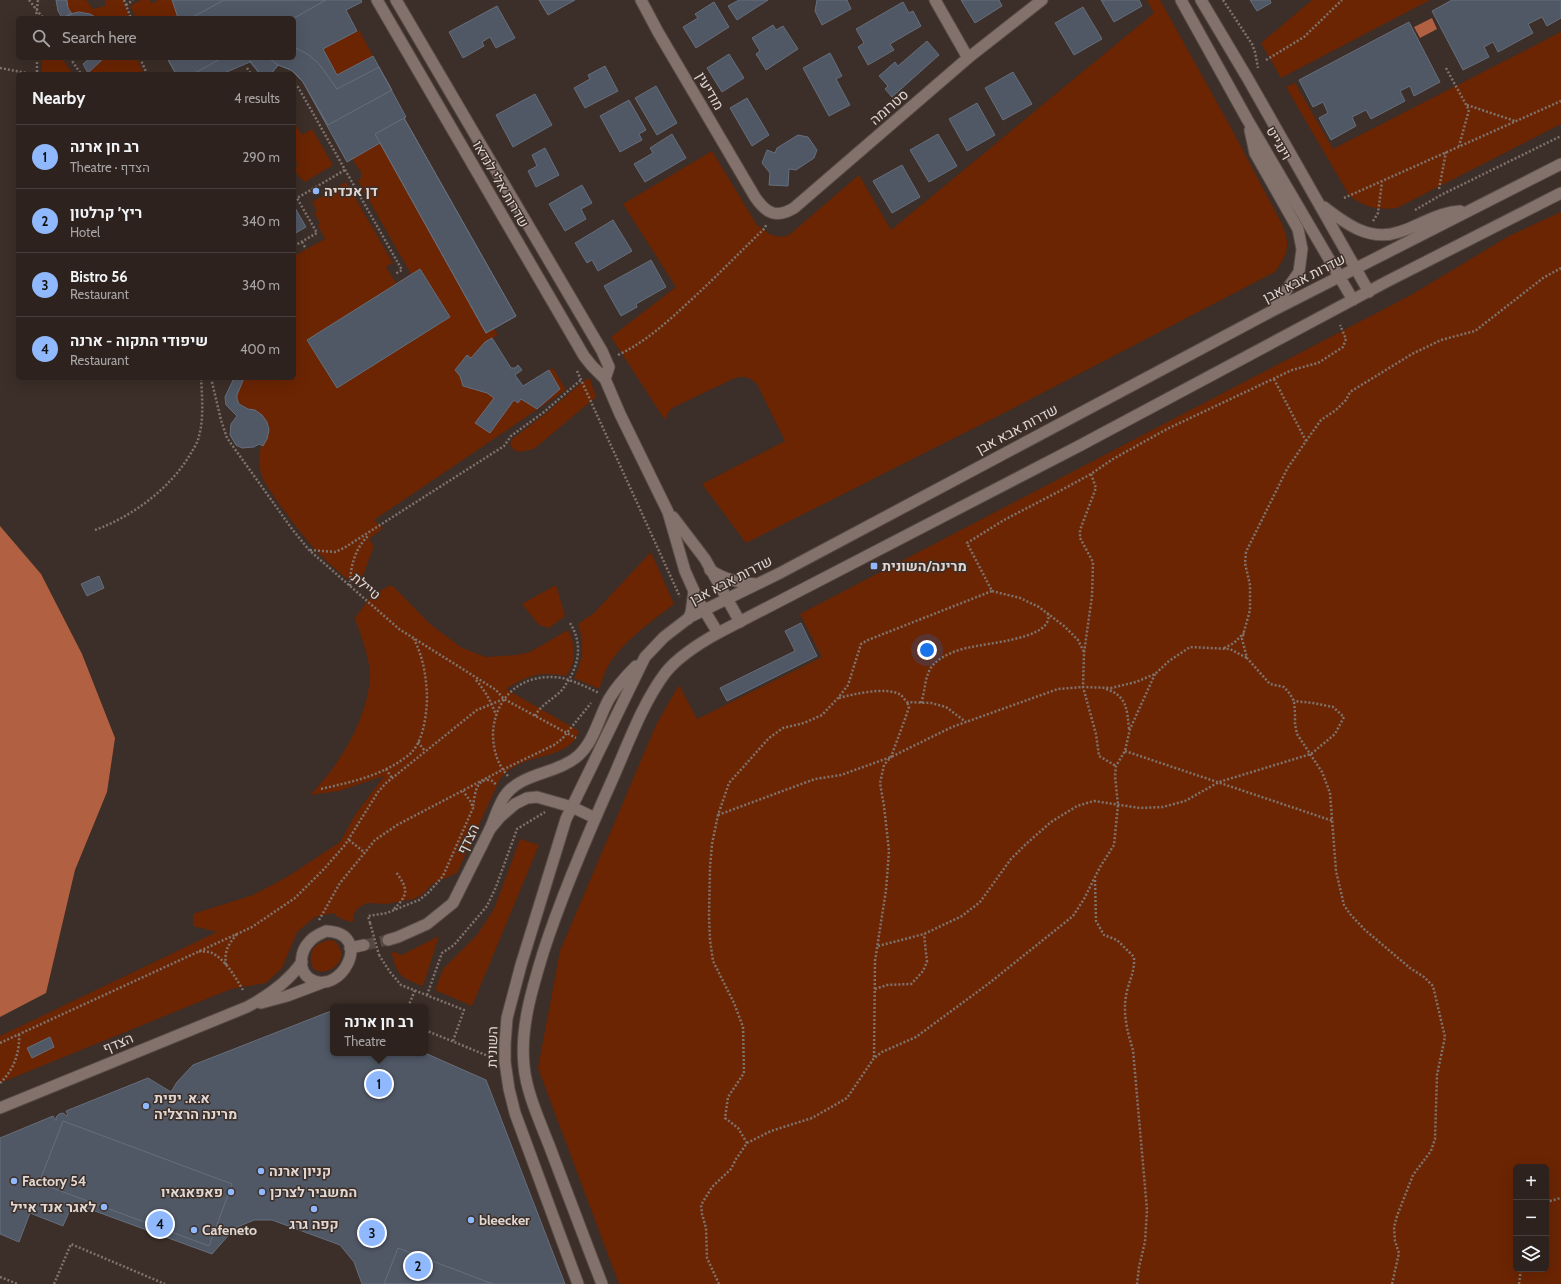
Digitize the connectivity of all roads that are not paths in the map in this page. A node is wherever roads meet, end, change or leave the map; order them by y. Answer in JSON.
{"nodes":[{"id":1,"x":377,"y":0,"type":"edge"},
{"id":2,"x":396,"y":0,"type":"edge"},
{"id":3,"x":641,"y":0,"type":"edge"},
{"id":4,"x":934,"y":0,"type":"edge"},
{"id":5,"x":1042,"y":0,"type":"edge"},
{"id":6,"x":1181,"y":0,"type":"edge"},
{"id":7,"x":1201,"y":0,"type":"edge"},
{"id":8,"x":968,"y":58,"type":"junction"},
{"id":9,"x":1247,"y":119,"type":"junction"},
{"id":10,"x":1561,"y":164,"type":"edge"},
{"id":11,"x":1561,"y":193,"type":"edge"},
{"id":12,"x":1320,"y":204,"type":"junction"},
{"id":13,"x":1467,"y":211,"type":"junction"},
{"id":14,"x":771,"y":213,"type":"joint"},
{"id":15,"x":1356,"y":268,"type":"junction"},
{"id":16,"x":1339,"y":276,"type":"junction"},
{"id":17,"x":1369,"y":292,"type":"junction"},
{"id":18,"x":1353,"y":300,"type":"junction"},
{"id":19,"x":1272,"y":311,"type":"junction"},
{"id":20,"x":605,"y":379,"type":"junction"},
{"id":21,"x":668,"y":512,"type":"junction"},
{"id":22,"x":710,"y":570,"type":"junction"},
{"id":23,"x":756,"y":584,"type":"junction"},
{"id":24,"x":694,"y":591,"type":"junction"},
{"id":25,"x":726,"y":598,"type":"junction"},
{"id":26,"x":705,"y":611,"type":"junction"},
{"id":27,"x":688,"y":619,"type":"junction"},
{"id":28,"x":740,"y":622,"type":"junction"},
{"id":29,"x":718,"y":633,"type":"junction"},
{"id":30,"x":645,"y":657,"type":"junction"},
{"id":31,"x":572,"y":808,"type":"junction"},
{"id":32,"x":595,"y":818,"type":"junction"},
{"id":33,"x":490,"y":829,"type":"junction"},
{"id":34,"x":388,"y":940,"type":"tunnel mouth"},
{"id":35,"x":364,"y":945,"type":"tunnel mouth"},
{"id":36,"x":350,"y":948,"type":"junction"},
{"id":37,"x":302,"y":962,"type":"junction"},
{"id":38,"x":324,"y":982,"type":"junction"},
{"id":39,"x":247,"y":1007,"type":"junction"},
{"id":40,"x":0,"y":1108,"type":"edge"},
{"id":41,"x":578,"y":1284,"type":"edge"},
{"id":42,"x":602,"y":1284,"type":"edge"}],
"edges":[{"from":1,"to":20,"type":"street","name":"שדרות אלי לנדאו"},
{"from":2,"to":20,"type":"street","name":"שדרות אלי לנדאו"},
{"from":3,"to":14,"type":"street","name":"מודיעין"},
{"from":4,"to":8,"type":"street"},
{"from":5,"to":8,"type":"street","name":"סטרומה"},
{"from":6,"to":9,"type":"street","name":"וינגייט"},
{"from":7,"to":12,"type":"street","name":"וינגייט"},
{"from":8,"to":14,"type":"street","name":"סטרומה"},
{"from":9,"to":16,"type":"street","name":"וינגייט"},
{"from":9,"to":19,"type":"street"},
{"from":10,"to":13,"type":"street","name":"שדרות אבא אבן"},
{"from":11,"to":17,"type":"street"},
{"from":12,"to":13,"type":"street"},
{"from":12,"to":15,"type":"street","name":"וינגייט"},
{"from":13,"to":15,"type":"street","name":"שדרות אבא אבן"},
{"from":15,"to":16,"type":"street","name":"שדרות אבא אבן"},
{"from":15,"to":17,"type":"street","name":"וינגייט"},
{"from":16,"to":18,"type":"street","name":"וינגייט"},
{"from":16,"to":19,"type":"street","name":"שדרות אבא אבן"},
{"from":17,"to":18,"type":"street"},
{"from":18,"to":28,"type":"street"},
{"from":19,"to":23,"type":"street","name":"שדרות אבא אבן"},
{"from":20,"to":21,"type":"street","name":"שדרות אלי לנדאו"},
{"from":21,"to":22,"type":"street","name":"שדרות אלי לנדאו"},
{"from":21,"to":24,"type":"street","name":"שדרות אלי לנדאו"},
{"from":22,"to":23,"type":"street"},
{"from":22,"to":25,"type":"street","name":"שדרות אלי לנדאו"},
{"from":23,"to":25,"type":"street","name":"שדרות אבא אבן"},
{"from":24,"to":26,"type":"street","name":"שדרות אלי לנדאו"},
{"from":24,"to":27,"type":"street"},
{"from":25,"to":26,"type":"street","name":"שדרות אבא אבן"},
{"from":25,"to":28,"type":"street","name":"שדרות אלי לנדאו"},
{"from":26,"to":27,"type":"street","name":"שדרות אבא אבן"},
{"from":26,"to":29,"type":"street","name":"שדרות אלי לנדאו"},
{"from":27,"to":30,"type":"street","name":"שדרות אבא אבן"},
{"from":28,"to":29,"type":"street"},
{"from":29,"to":32,"type":"street"},
{"from":30,"to":31,"type":"street","name":"שדרות אבא אבן"},
{"from":30,"to":33,"type":"street"},
{"from":31,"to":32,"type":"street","name":"הצדף"},
{"from":31,"to":33,"type":"street","name":"הצדף"},
{"from":31,"to":41,"type":"street","name":"השונית"},
{"from":32,"to":42,"type":"street"},
{"from":33,"to":34,"type":"street","name":"הצדף"},
{"from":35,"to":36,"type":"street"},
{"from":36,"to":37,"type":"street","name":"הצדף"},
{"from":36,"to":38,"type":"street","name":"הצדף"},
{"from":37,"to":38,"type":"street"},
{"from":37,"to":39,"type":"street","name":"הצדף"},
{"from":38,"to":39,"type":"street","name":"הצדף"},
{"from":39,"to":40,"type":"street","name":"הצדף"}]}
